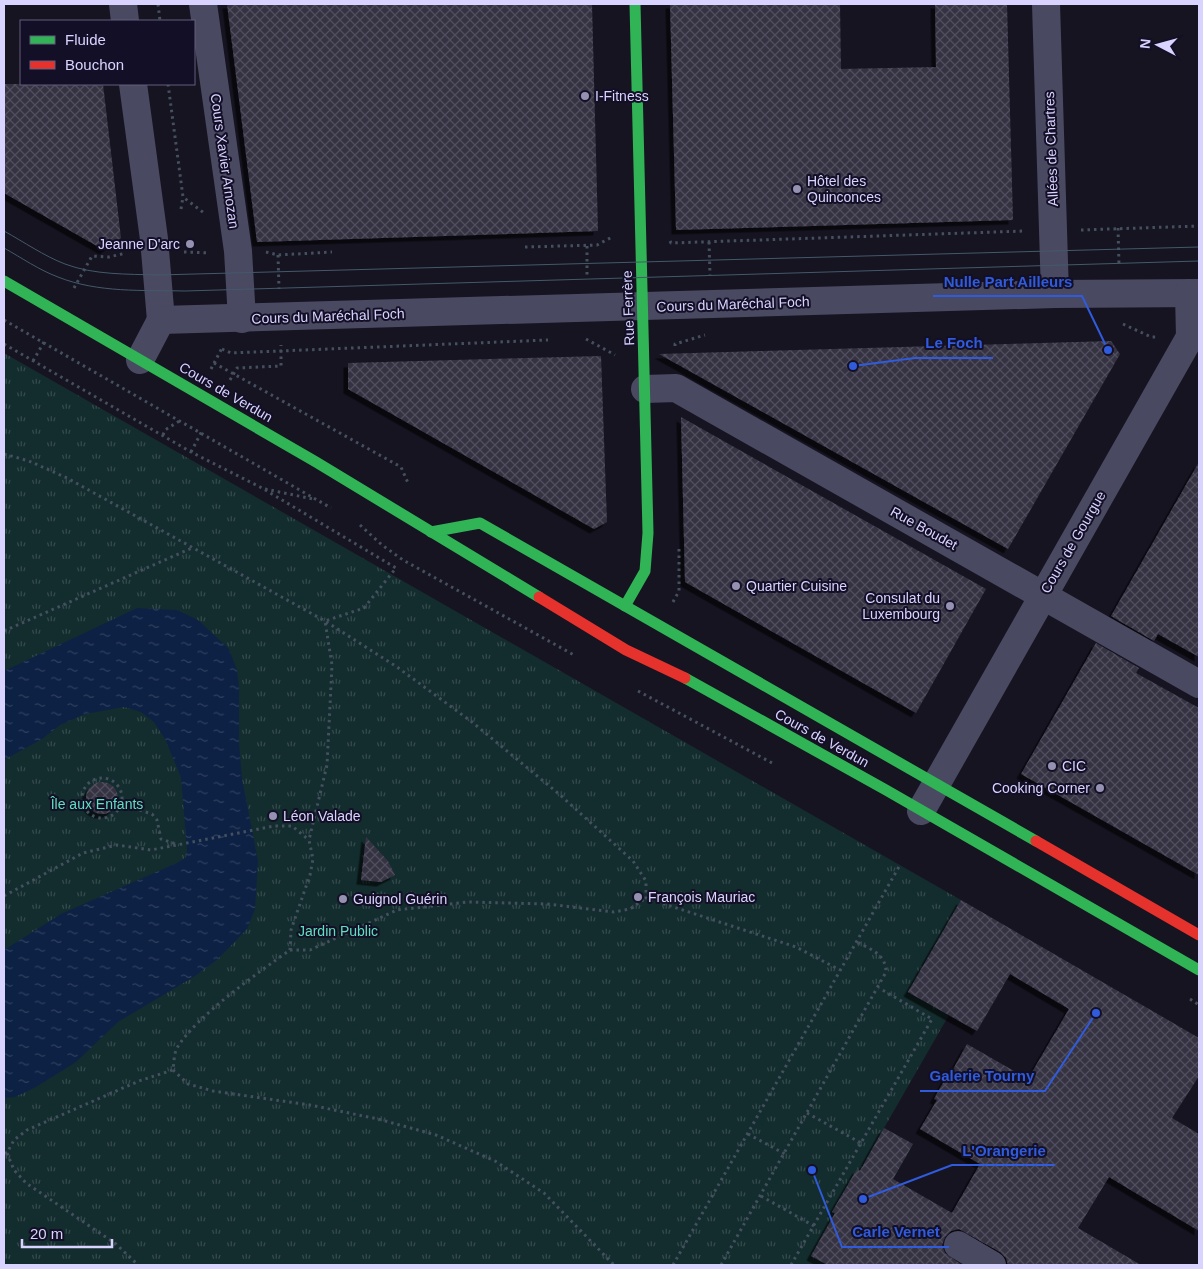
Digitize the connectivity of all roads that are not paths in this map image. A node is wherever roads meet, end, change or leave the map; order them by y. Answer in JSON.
{"nodes":[{"id":1,"x":123,"y":4,"type":"edge"},
{"id":2,"x":203,"y":4,"type":"edge"},
{"id":3,"x":635,"y":4,"type":"edge"},
{"id":4,"x":1046,"y":4,"type":"edge"},
{"id":5,"x":125,"y":20,"type":"edge"},
{"id":6,"x":133,"y":85,"type":"edge"},
{"id":7,"x":4,"y":281,"type":"edge"},
{"id":8,"x":1194,"y":293,"type":"edge"},
{"id":9,"x":1055,"y":294,"type":"junction"},
{"id":10,"x":643,"y":306,"type":"junction"},
{"id":11,"x":242,"y":319,"type":"junction"},
{"id":12,"x":161,"y":320,"type":"junction"},
{"id":13,"x":140,"y":360,"type":"junction"},
{"id":14,"x":644,"y":389,"type":"junction"},
{"id":15,"x":431,"y":532,"type":"junction"},
{"id":16,"x":516,"y":583,"type":"junction"},
{"id":17,"x":1043,"y":596,"type":"junction"},
{"id":18,"x":562,"y":597,"type":"dead end"},
{"id":19,"x":625,"y":606,"type":"junction"},
{"id":20,"x":609,"y":609,"type":"dead end"},
{"id":21,"x":1199,"y":684,"type":"edge"},
{"id":22,"x":936,"y":785,"type":"junction"},
{"id":23,"x":921,"y":811,"type":"junction"},
{"id":24,"x":1198,"y":931,"type":"edge"},
{"id":25,"x":1199,"y":970,"type":"edge"},
{"id":26,"x":958,"y":1246,"type":"dead end"},
{"id":27,"x":992,"y":1265,"type":"edge"}],
"edges":[{"from":1,"to":5,"type":"street"},
{"from":2,"to":11,"type":"street","name":"Cours Xavier Arnozan"},
{"from":3,"to":10,"type":"main road","name":"Rue Ferrère"},
{"from":4,"to":9,"type":"street","name":"Allées de Chartres"},
{"from":6,"to":12,"type":"street"},
{"from":7,"to":13,"type":"main road","name":"Cours de Verdun"},
{"from":8,"to":9,"type":"street","name":"Cours du Maréchal Foch"},
{"from":8,"to":17,"type":"street","name":"Cours de Gourgue"},
{"from":9,"to":10,"type":"street","name":"Cours du Maréchal Foch"},
{"from":10,"to":11,"type":"street","name":"Cours du Maréchal Foch"},
{"from":10,"to":14,"type":"main road","name":"Rue Ferrère"},
{"from":11,"to":12,"type":"street","name":"Cours du Maréchal Foch"},
{"from":12,"to":13,"type":"street"},
{"from":13,"to":15,"type":"main road","name":"Cours de Verdun"},
{"from":14,"to":17,"type":"street","name":"Rue Boudet"},
{"from":14,"to":19,"type":"main road","name":"Rue Ferrère"},
{"from":15,"to":16,"type":"main road","name":"Cours de Verdun"},
{"from":15,"to":19,"type":"main road","name":"Cours de Verdun"},
{"from":16,"to":18,"type":"main road"},
{"from":16,"to":23,"type":"main road","name":"Cours de Verdun"},
{"from":17,"to":21,"type":"street","name":"Rue Boudet"},
{"from":17,"to":22,"type":"street","name":"Cours de Gourgue"},
{"from":19,"to":20,"type":"main road"},
{"from":19,"to":22,"type":"main road","name":"Cours de Verdun"},
{"from":22,"to":23,"type":"street","name":"Cours de Gourgue"},
{"from":22,"to":24,"type":"main road","name":"Cours de Verdun"},
{"from":23,"to":25,"type":"main road","name":"Cours de Verdun"},
{"from":26,"to":27,"type":"street"}]}
